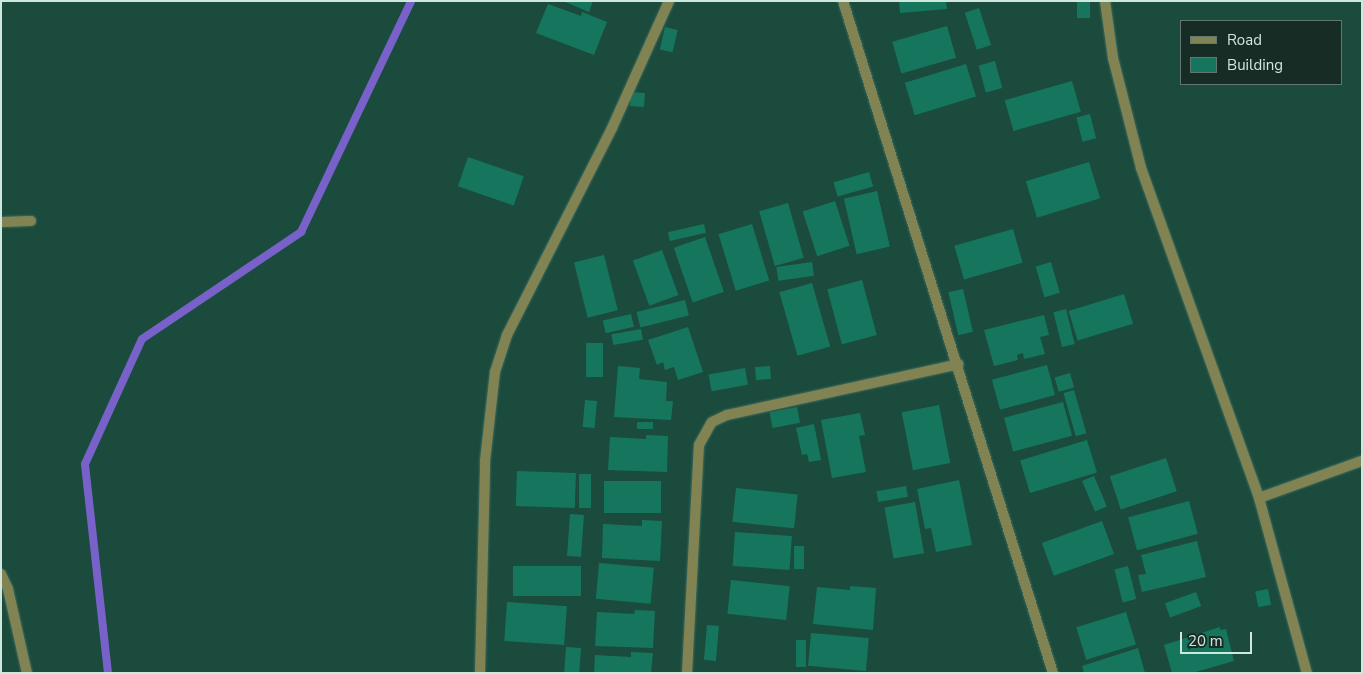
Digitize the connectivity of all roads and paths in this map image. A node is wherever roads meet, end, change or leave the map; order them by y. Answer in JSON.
{"nodes":[{"id":1,"x":669,"y":1,"type":"edge"},
{"id":2,"x":843,"y":1,"type":"edge"},
{"id":3,"x":1105,"y":1,"type":"edge"},
{"id":4,"x":31,"y":221,"type":"dead end"},
{"id":5,"x":1,"y":222,"type":"edge"},
{"id":6,"x":958,"y":364,"type":"junction"},
{"id":7,"x":1362,"y":461,"type":"edge"},
{"id":8,"x":1259,"y":498,"type":"junction"},
{"id":9,"x":1,"y":574,"type":"edge"},
{"id":10,"x":27,"y":673,"type":"edge"},
{"id":11,"x":480,"y":673,"type":"edge"},
{"id":12,"x":687,"y":673,"type":"edge"},
{"id":13,"x":1053,"y":673,"type":"edge"},
{"id":14,"x":1306,"y":673,"type":"edge"}],
"edges":[{"from":1,"to":11,"type":"street"},
{"from":2,"to":6,"type":"street"},
{"from":3,"to":8,"type":"street"},
{"from":4,"to":5,"type":"street"},
{"from":6,"to":12,"type":"street"},
{"from":6,"to":13,"type":"street"},
{"from":7,"to":8,"type":"street"},
{"from":8,"to":14,"type":"street"},
{"from":9,"to":10,"type":"street"}]}
